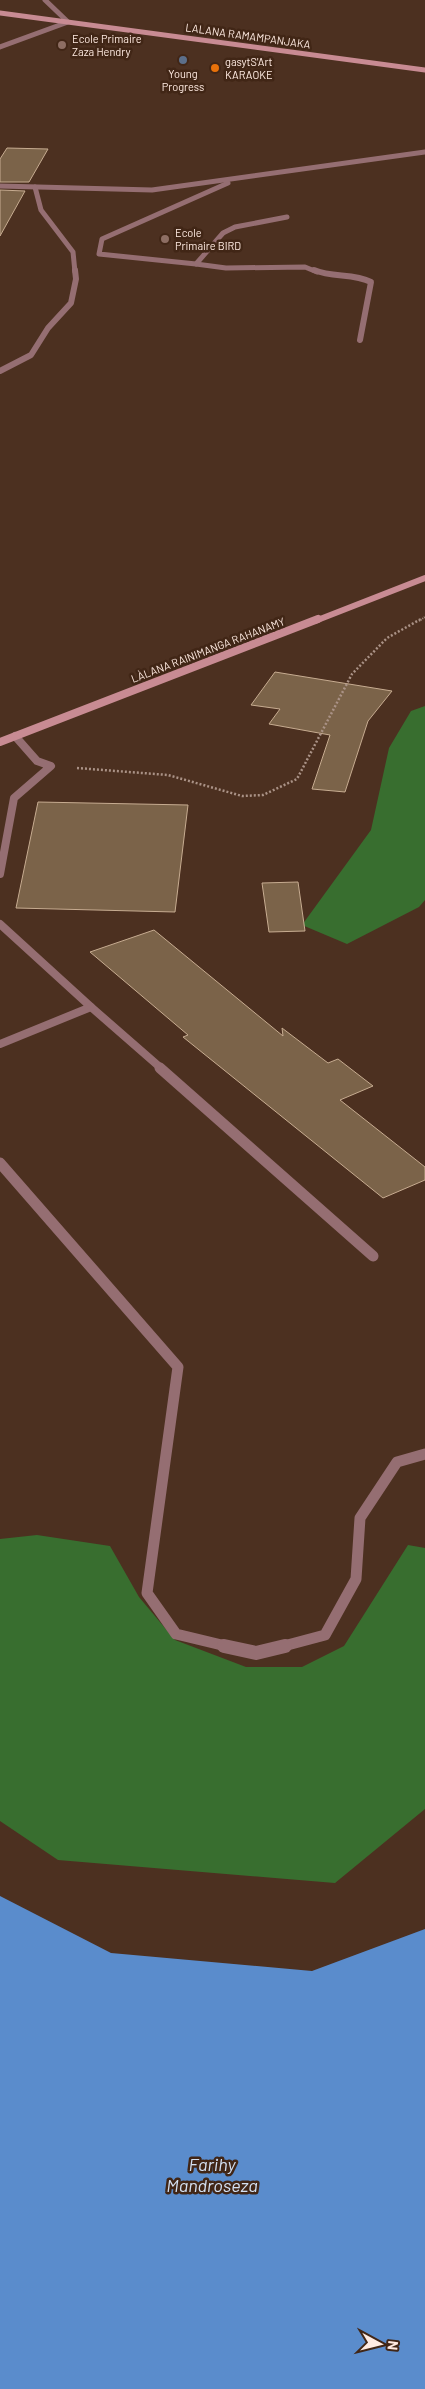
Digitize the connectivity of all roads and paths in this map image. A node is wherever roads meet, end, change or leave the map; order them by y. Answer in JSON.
{"nodes":[{"id":1,"x":45,"y":0,"type":"edge"},
{"id":2,"x":0,"y":13,"type":"edge"},
{"id":3,"x":68,"y":22,"type":"junction"},
{"id":4,"x":0,"y":46,"type":"edge"},
{"id":5,"x":425,"y":70,"type":"edge"},
{"id":6,"x":425,"y":152,"type":"edge"},
{"id":7,"x":238,"y":178,"type":"junction"},
{"id":8,"x":0,"y":186,"type":"edge"},
{"id":9,"x":36,"y":187,"type":"junction"},
{"id":10,"x":287,"y":217,"type":"dead end"},
{"id":11,"x":196,"y":264,"type":"junction"},
{"id":12,"x":360,"y":340,"type":"dead end"},
{"id":13,"x":0,"y":371,"type":"edge"},
{"id":14,"x":425,"y":578,"type":"edge"},
{"id":15,"x":425,"y":617,"type":"edge"},
{"id":16,"x":15,"y":736,"type":"junction"},
{"id":17,"x":0,"y":742,"type":"edge"},
{"id":18,"x":50,"y":766,"type":"junction"},
{"id":19,"x":0,"y":874,"type":"edge"},
{"id":20,"x":0,"y":924,"type":"edge"},
{"id":21,"x":91,"y":1007,"type":"junction"},
{"id":22,"x":0,"y":1044,"type":"edge"},
{"id":23,"x":0,"y":1163,"type":"edge"},
{"id":24,"x":373,"y":1256,"type":"dead end"},
{"id":25,"x":425,"y":1454,"type":"edge"}],
"edges":[{"from":1,"to":3,"type":"street"},
{"from":2,"to":3,"type":"street","name":"LALANA RAMAMPANJAKA"},
{"from":3,"to":4,"type":"street"},
{"from":3,"to":5,"type":"street","name":"LALANA RAMAMPANJAKA"},
{"from":6,"to":7,"type":"street"},
{"from":7,"to":9,"type":"street"},
{"from":7,"to":11,"type":"street"},
{"from":8,"to":9,"type":"street"},
{"from":9,"to":13,"type":"street"},
{"from":10,"to":11,"type":"street"},
{"from":11,"to":12,"type":"street"},
{"from":14,"to":16,"type":"street","name":"LÀLANA RAINIMANGA RAHANAMY"},
{"from":15,"to":18,"type":"path"},
{"from":16,"to":17,"type":"street","name":"LÀLANA RAINIMANGA RAHANAMY"},
{"from":16,"to":18,"type":"street"},
{"from":18,"to":19,"type":"street"},
{"from":20,"to":21,"type":"street"},
{"from":21,"to":22,"type":"street"},
{"from":21,"to":24,"type":"street"},
{"from":23,"to":25,"type":"street"}]}
